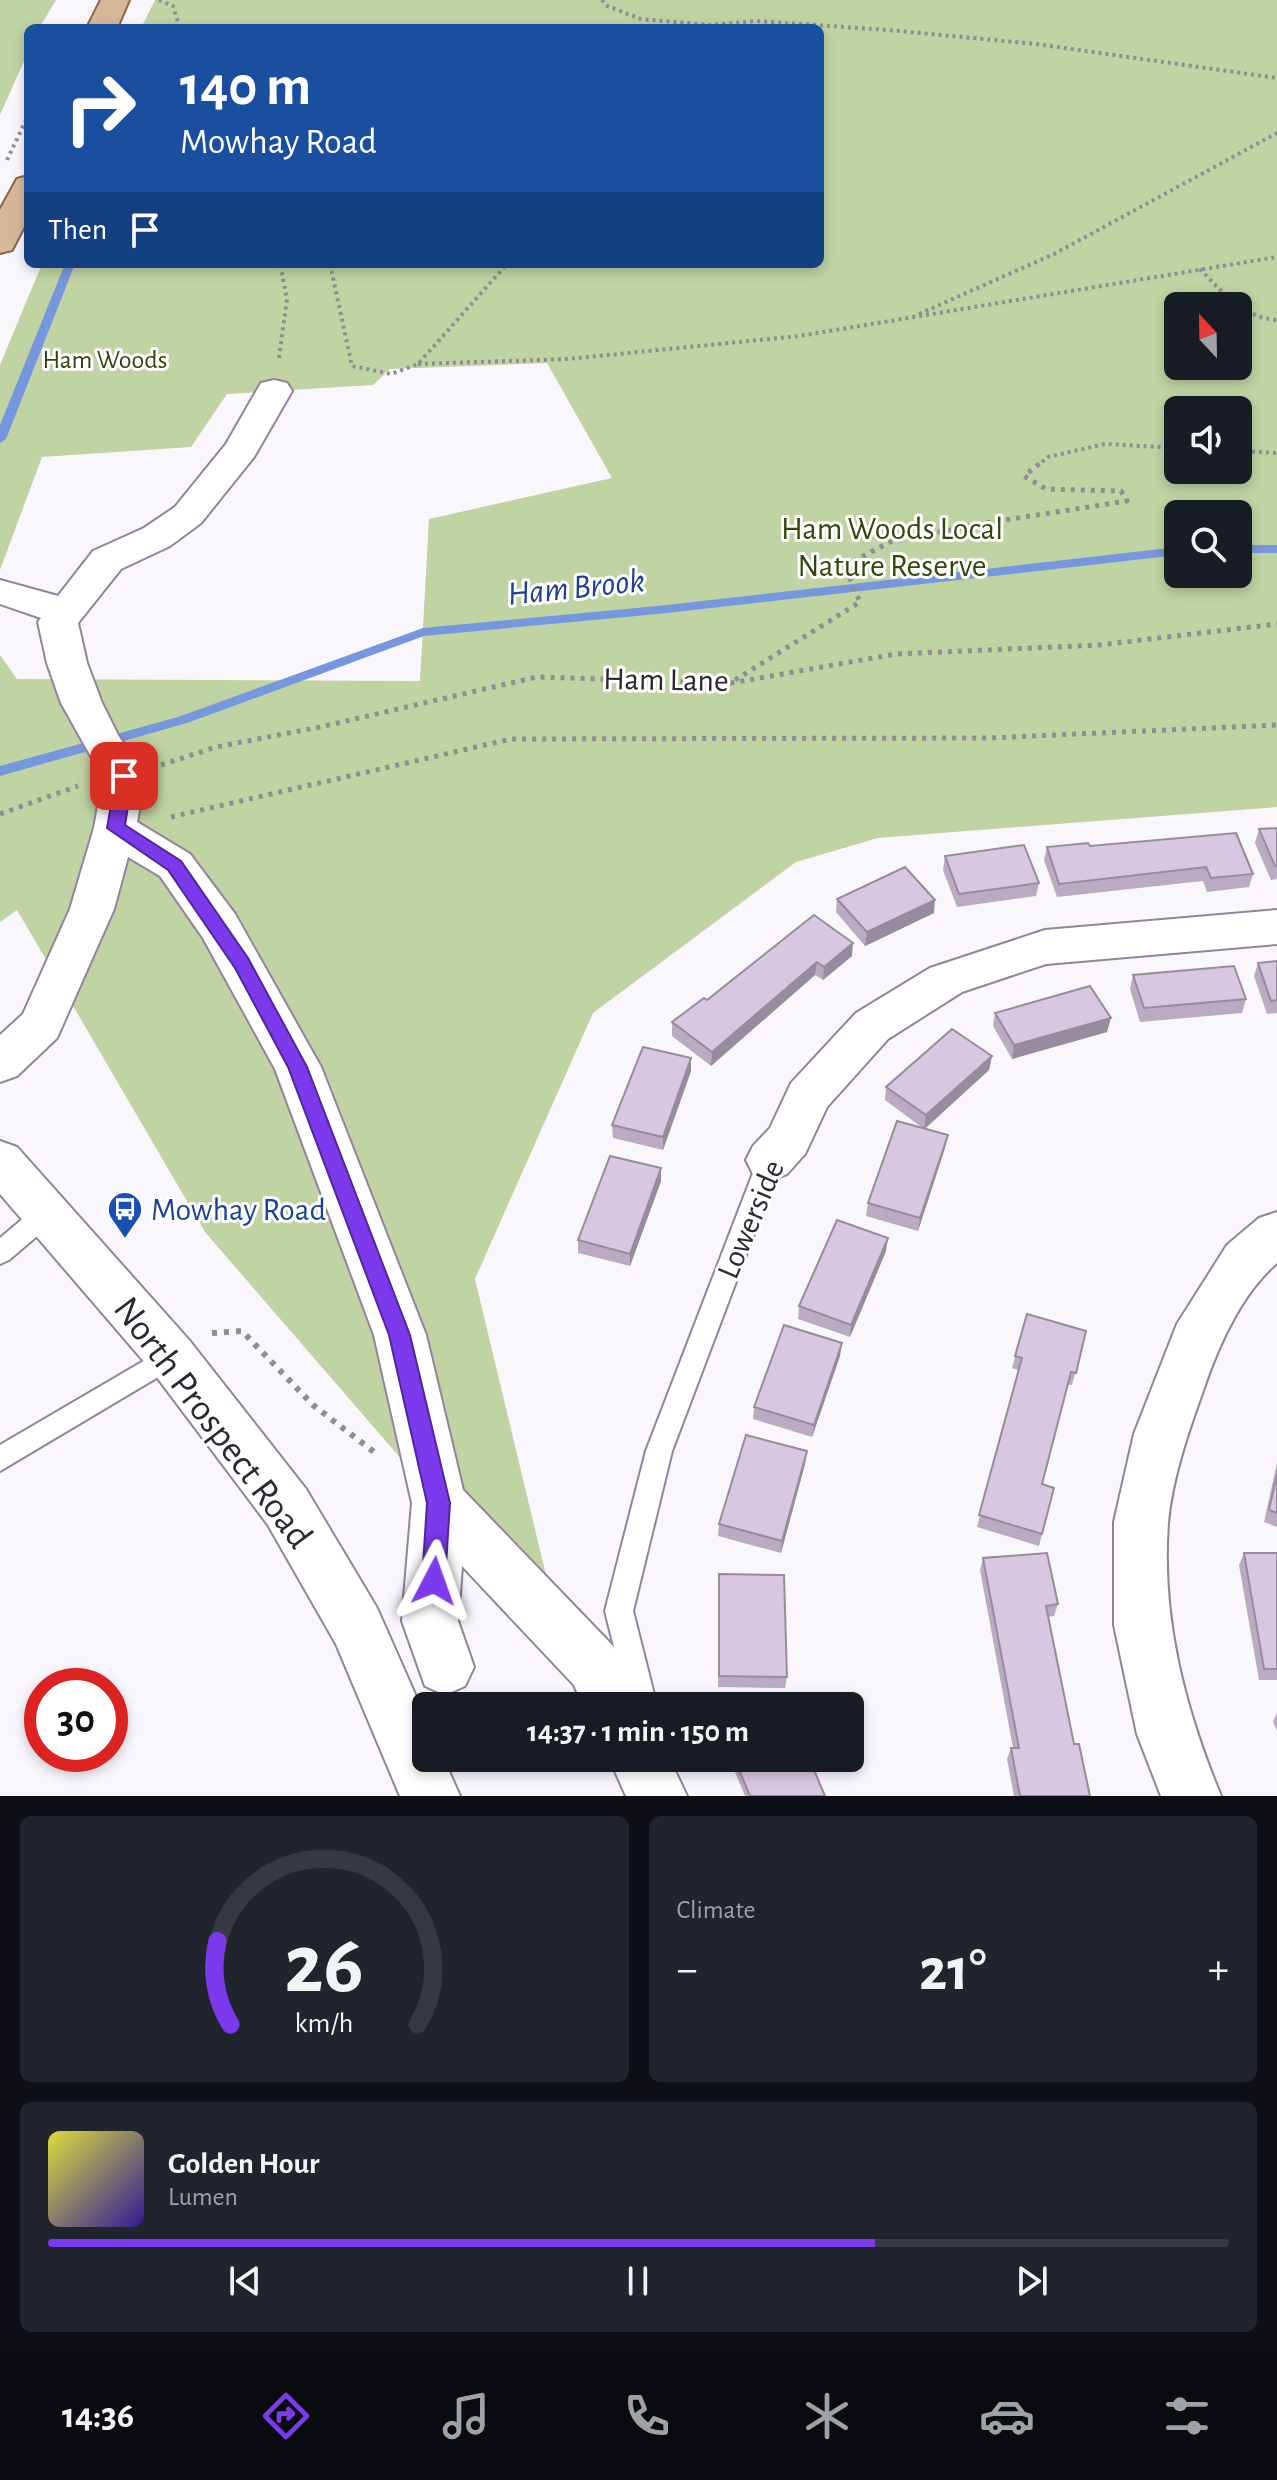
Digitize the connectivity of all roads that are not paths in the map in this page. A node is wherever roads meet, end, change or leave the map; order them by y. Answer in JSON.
{"nodes":[{"id":1,"x":115,"y":0,"type":"edge"},
{"id":2,"x":104,"y":24,"type":"edge"},
{"id":3,"x":24,"y":194,"type":"edge"},
{"id":4,"x":0,"y":243,"type":"edge"},
{"id":5,"x":274,"y":391,"type":"road end"},
{"id":6,"x":3,"y":592,"type":"dead end"},
{"id":7,"x":66,"y":612,"type":"junction"},
{"id":8,"x":115,"y":828,"type":"junction"},
{"id":9,"x":1277,"y":927,"type":"edge"},
{"id":10,"x":0,"y":1063,"type":"edge"},
{"id":11,"x":770,"y":1160,"type":"joint"},
{"id":12,"x":0,"y":1161,"type":"edge"},
{"id":13,"x":48,"y":1212,"type":"junction"},
{"id":14,"x":1277,"y":1233,"type":"edge"},
{"id":15,"x":0,"y":1253,"type":"edge"},
{"id":16,"x":162,"y":1346,"type":"junction"},
{"id":17,"x":0,"y":1459,"type":"edge"},
{"id":18,"x":439,"y":1503,"type":"junction"},
{"id":19,"x":445,"y":1667,"type":"dead end"},
{"id":20,"x":606,"y":1692,"type":"edge"},
{"id":21,"x":639,"y":1692,"type":"edge"},
{"id":22,"x":645,"y":1772,"type":"edge"},
{"id":23,"x":662,"y":1772,"type":"edge"},
{"id":24,"x":430,"y":1796,"type":"edge"},
{"id":25,"x":657,"y":1796,"type":"edge"},
{"id":26,"x":670,"y":1796,"type":"edge"},
{"id":27,"x":1191,"y":1796,"type":"edge"}],
"edges":[{"from":1,"to":2,"type":"main road"},
{"from":3,"to":4,"type":"main road"},
{"from":5,"to":7,"type":"street"},
{"from":6,"to":7,"type":"street"},
{"from":7,"to":8,"type":"street"},
{"from":8,"to":10,"type":"street"},
{"from":8,"to":18,"type":"street"},
{"from":9,"to":11,"type":"street","name":"Lowerside"},
{"from":11,"to":21,"type":"lane","name":"Lowerside"},
{"from":12,"to":13,"type":"street","name":"North Prospect Road"},
{"from":13,"to":15,"type":"lane"},
{"from":13,"to":16,"type":"street","name":"North Prospect Road"},
{"from":14,"to":27,"type":"street"},
{"from":16,"to":17,"type":"lane"},
{"from":16,"to":24,"type":"street","name":"North Prospect Road"},
{"from":18,"to":19,"type":"street"},
{"from":18,"to":20,"type":"street"},
{"from":22,"to":25,"type":"street"},
{"from":23,"to":26,"type":"lane"}]}
